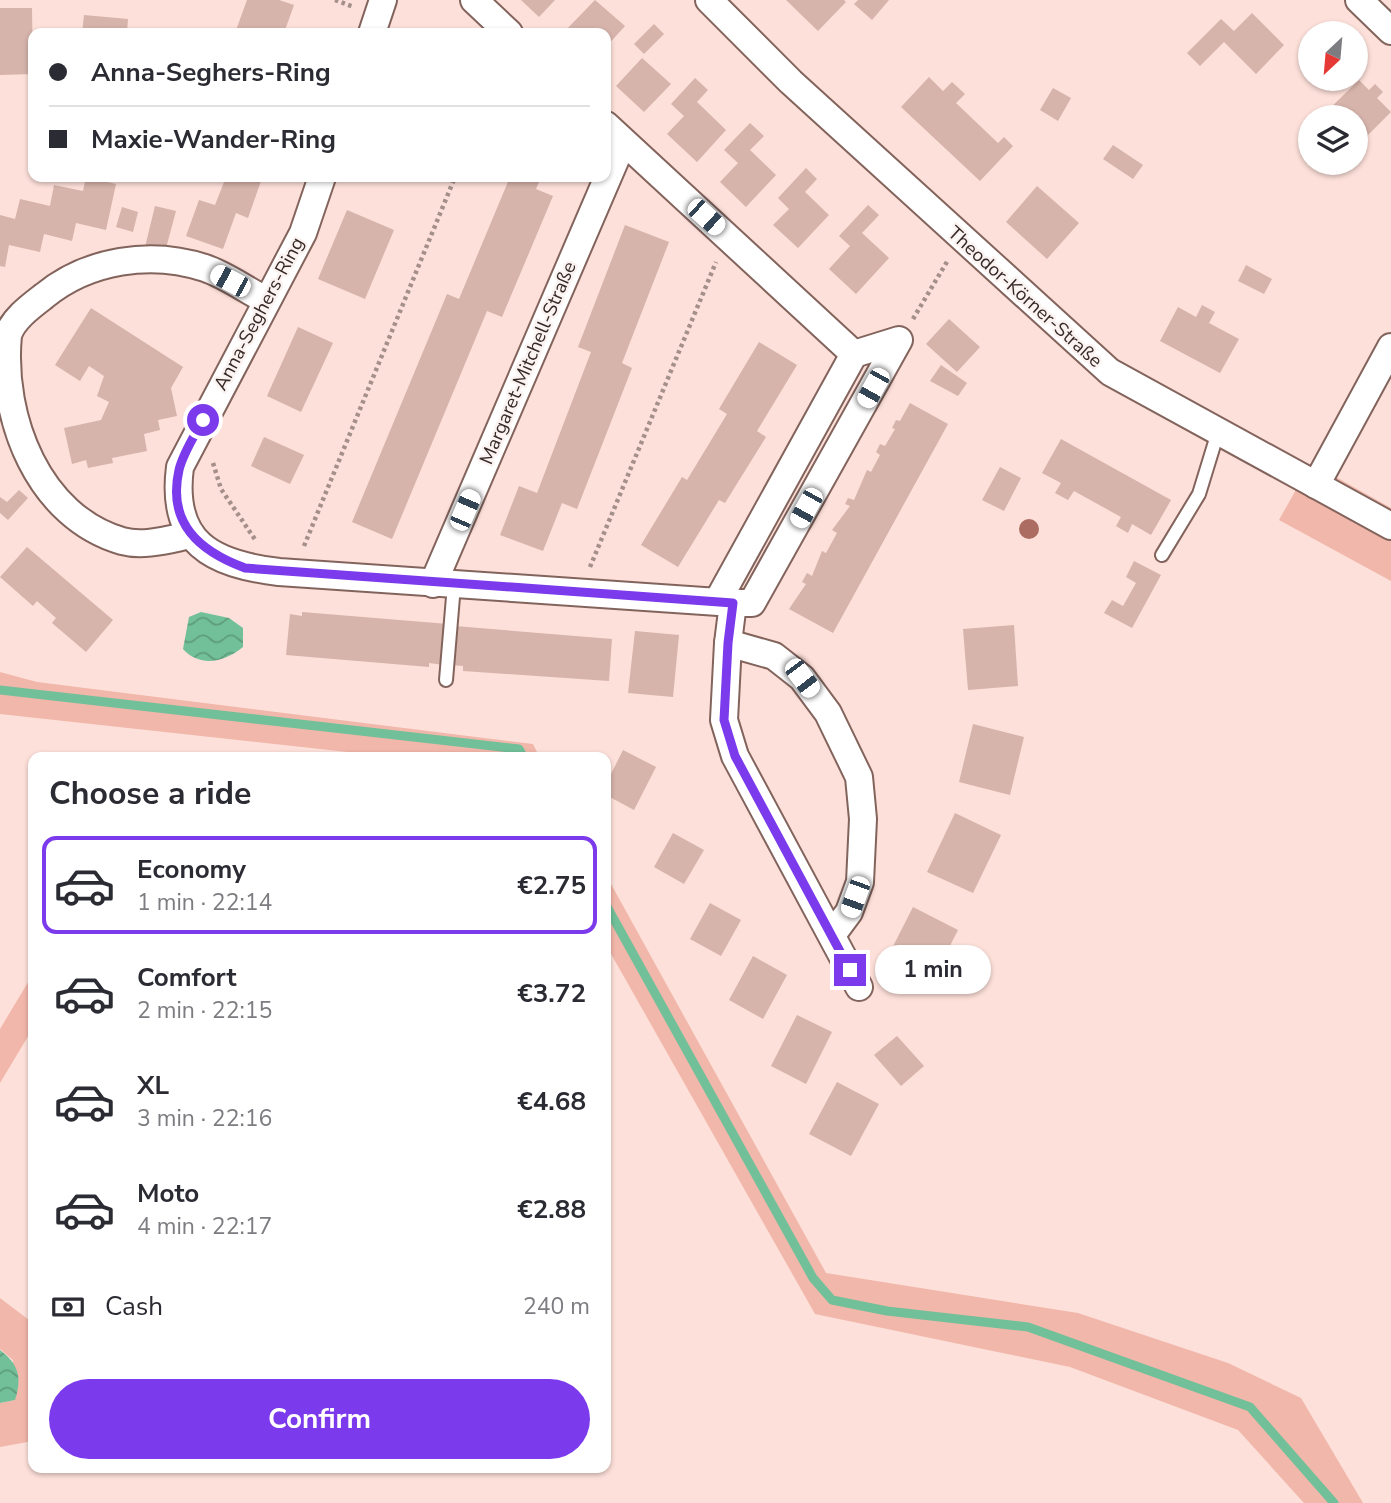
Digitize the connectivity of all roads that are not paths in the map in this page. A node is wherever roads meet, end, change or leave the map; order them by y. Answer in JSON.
{"nodes":[{"id":1,"x":474,"y":0,"type":"edge"},
{"id":2,"x":709,"y":0,"type":"edge"},
{"id":3,"x":1359,"y":0,"type":"edge"},
{"id":4,"x":504,"y":28,"type":"edge"},
{"id":5,"x":1391,"y":31,"type":"edge"},
{"id":6,"x":614,"y":133,"type":"edge"},
{"id":7,"x":321,"y":182,"type":"edge"},
{"id":8,"x":596,"y":182,"type":"edge"},
{"id":9,"x":266,"y":300,"type":"junction"},
{"id":10,"x":4,"y":329,"type":"edge"},
{"id":11,"x":1391,"y":347,"type":"edge"},
{"id":12,"x":854,"y":354,"type":"junction"},
{"id":13,"x":1218,"y":432,"type":"junction"},
{"id":14,"x":1316,"y":485,"type":"junction"},
{"id":15,"x":1391,"y":526,"type":"edge"},
{"id":16,"x":191,"y":535,"type":"junction"},
{"id":17,"x":1162,"y":555,"type":"dead end"},
{"id":18,"x":444,"y":584,"type":"junction"},
{"id":19,"x":725,"y":603,"type":"junction"},
{"id":20,"x":728,"y":643,"type":"junction"},
{"id":21,"x":446,"y":680,"type":"dead end"},
{"id":22,"x":832,"y":934,"type":"junction"},
{"id":23,"x":859,"y":988,"type":"dead end"}],
"edges":[{"from":1,"to":4,"type":"street"},
{"from":2,"to":13,"type":"street","name":"Theodor-Körner-Straße"},
{"from":3,"to":5,"type":"street"},
{"from":6,"to":12,"type":"street"},
{"from":7,"to":9,"type":"street","name":"Anna-Seghers-Ring"},
{"from":8,"to":18,"type":"street","name":"Margaret-Mitchell-Straße"},
{"from":9,"to":10,"type":"street"},
{"from":9,"to":16,"type":"street","name":"Anna-Seghers-Ring"},
{"from":10,"to":16,"type":"street"},
{"from":11,"to":14,"type":"street"},
{"from":12,"to":19,"type":"street"},
{"from":12,"to":19,"type":"street"},
{"from":13,"to":14,"type":"street","name":"Theodor-Körner-Straße"},
{"from":13,"to":17,"type":"lane"},
{"from":14,"to":15,"type":"street","name":"Theodor-Körner-Straße"},
{"from":16,"to":18,"type":"street","name":"Anna-Seghers-Ring"},
{"from":18,"to":19,"type":"street","name":"Anna-Seghers-Ring"},
{"from":18,"to":21,"type":"lane"},
{"from":19,"to":20,"type":"street"},
{"from":20,"to":22,"type":"street"},
{"from":20,"to":22,"type":"street"},
{"from":22,"to":23,"type":"street"}]}
